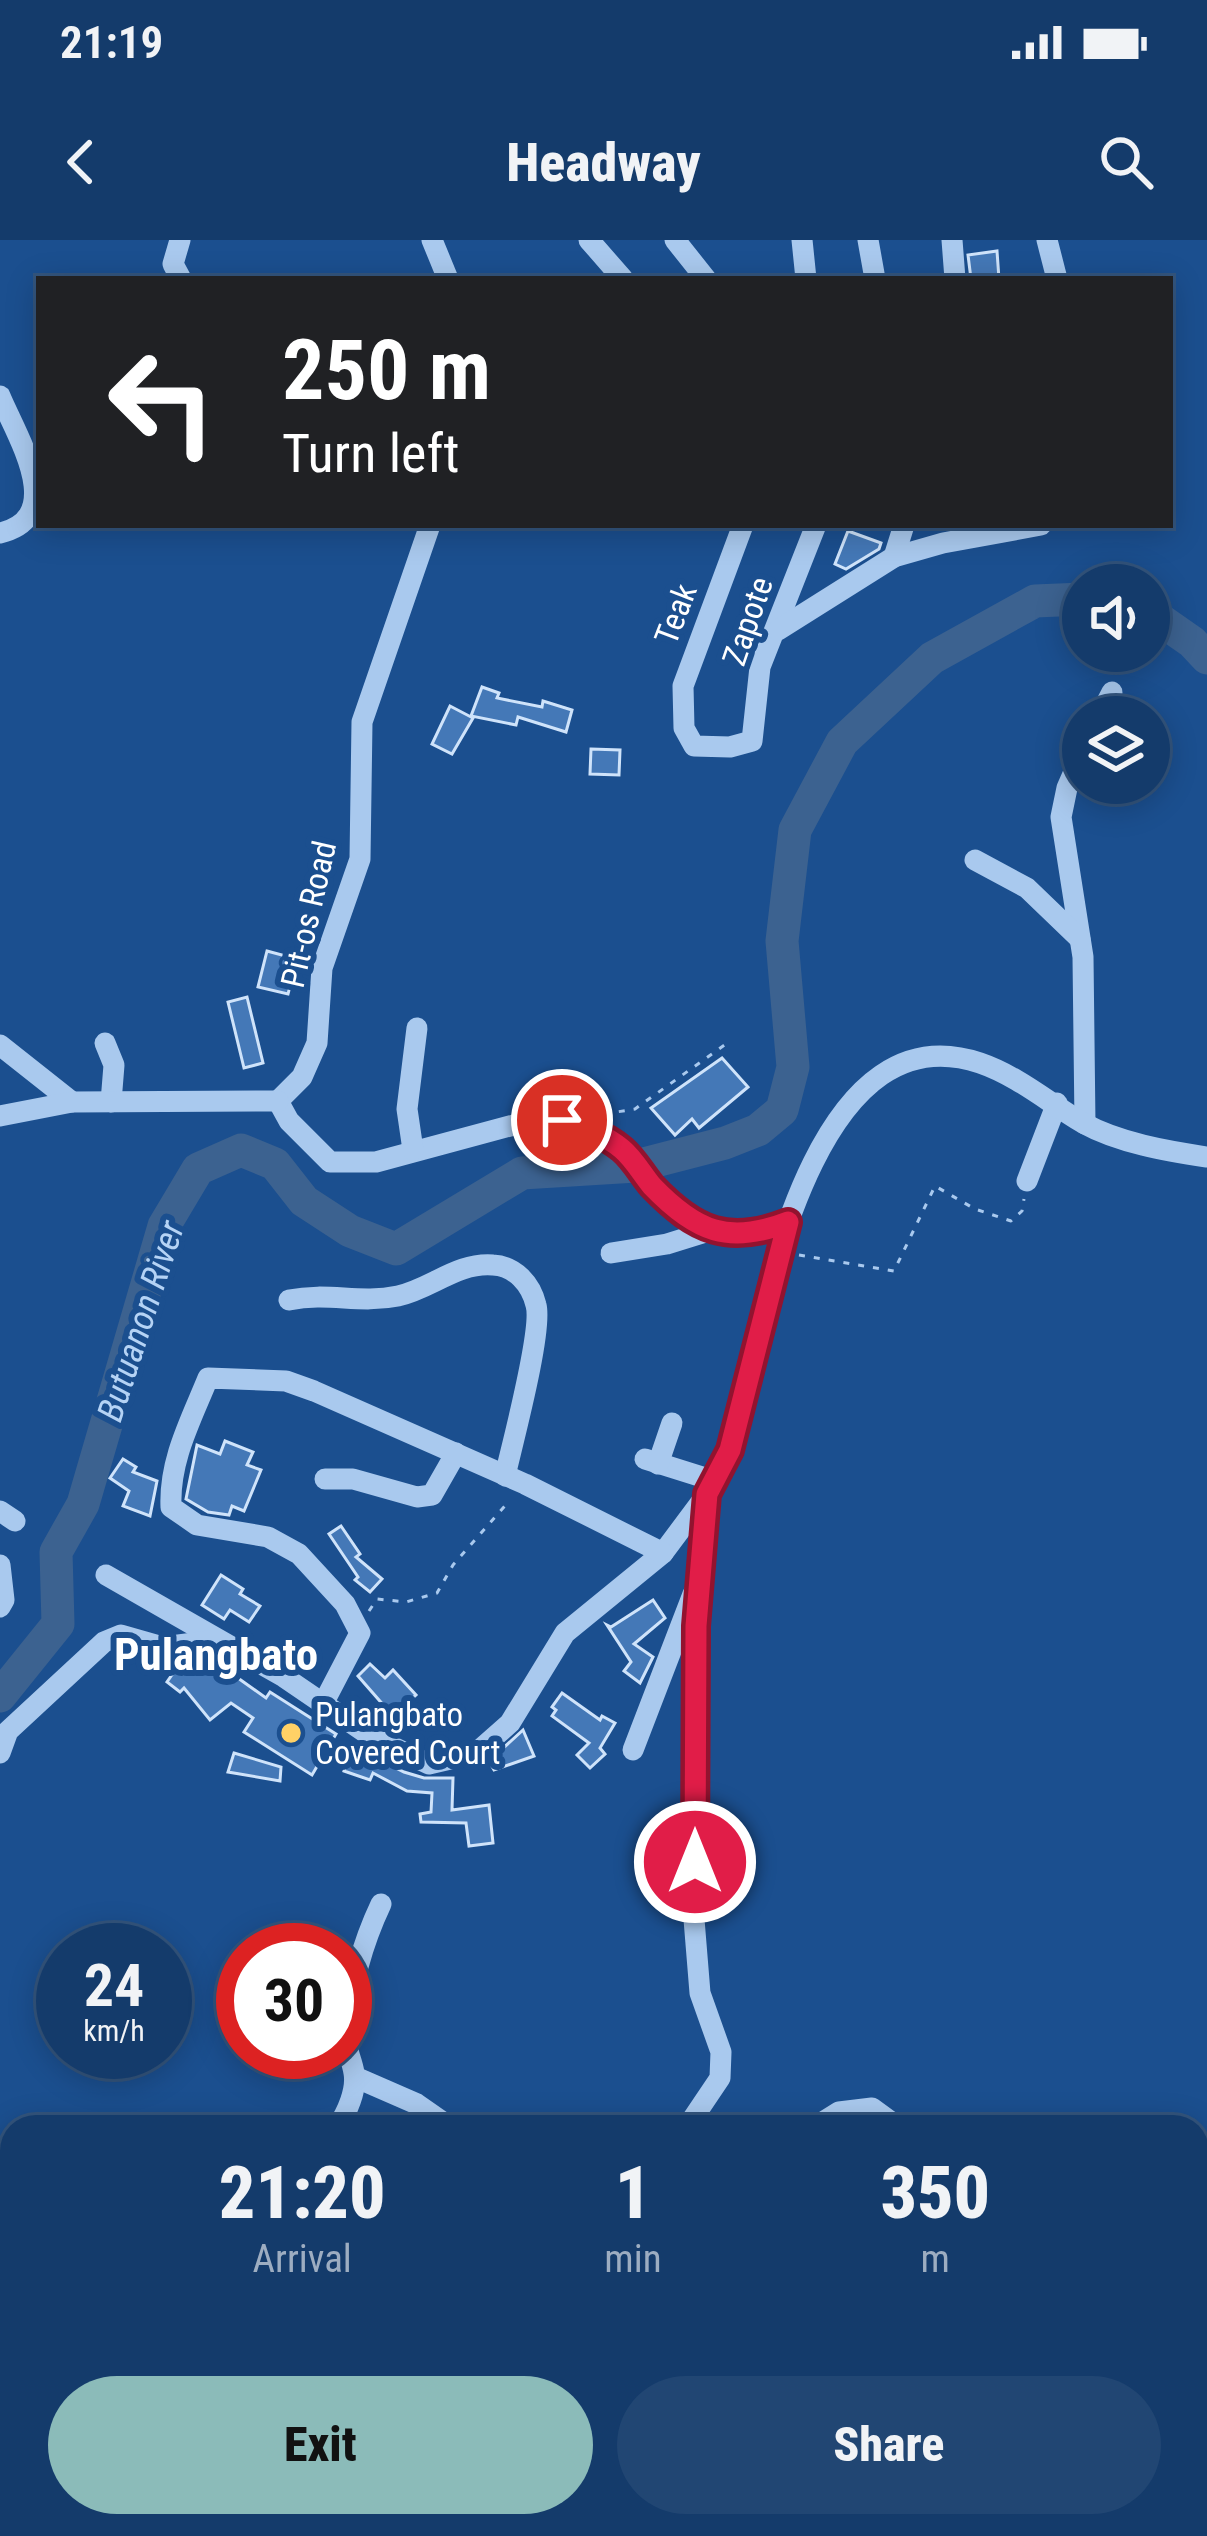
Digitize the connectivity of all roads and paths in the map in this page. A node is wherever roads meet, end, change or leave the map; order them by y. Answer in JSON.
{"nodes":[{"id":1,"x":180,"y":240,"type":"edge"},
{"id":2,"x":433,"y":240,"type":"edge"},
{"id":3,"x":589,"y":240,"type":"edge"},
{"id":4,"x":675,"y":240,"type":"edge"},
{"id":5,"x":802,"y":240,"type":"edge"},
{"id":6,"x":868,"y":240,"type":"edge"},
{"id":7,"x":952,"y":240,"type":"edge"},
{"id":8,"x":1047,"y":240,"type":"edge"},
{"id":9,"x":179,"y":276,"type":"edge"},
{"id":10,"x":447,"y":276,"type":"edge"},
{"id":11,"x":620,"y":276,"type":"edge"},
{"id":12,"x":704,"y":276,"type":"edge"},
{"id":13,"x":806,"y":276,"type":"edge"},
{"id":14,"x":874,"y":276,"type":"edge"},
{"id":15,"x":956,"y":276,"type":"edge"},
{"id":16,"x":1056,"y":276,"type":"edge"},
{"id":17,"x":0,"y":396,"type":"edge"},
{"id":18,"x":36,"y":491,"type":"edge"},
{"id":19,"x":36,"y":498,"type":"edge"},
{"id":20,"x":429,"y":528,"type":"edge"},
{"id":21,"x":742,"y":528,"type":"edge"},
{"id":22,"x":815,"y":528,"type":"edge"},
{"id":23,"x":903,"y":528,"type":"edge"},
{"id":24,"x":1013,"y":528,"type":"edge"},
{"id":25,"x":0,"y":533,"type":"edge"},
{"id":26,"x":894,"y":556,"type":"junction"},
{"id":27,"x":778,"y":630,"type":"junction"},
{"id":28,"x":1112,"y":692,"type":"dead end"},
{"id":29,"x":1110,"y":696,"type":"edge"},
{"id":30,"x":752,"y":741,"type":"joint"},
{"id":31,"x":1064,"y":804,"type":"edge"},
{"id":32,"x":975,"y":860,"type":"dead end"},
{"id":33,"x":1081,"y":939,"type":"junction"},
{"id":34,"x":417,"y":1028,"type":"dead end"},
{"id":35,"x":730,"y":1041,"type":"dead end"},
{"id":36,"x":105,"y":1043,"type":"dead end"},
{"id":37,"x":0,"y":1046,"type":"edge"},
{"id":38,"x":278,"y":1101,"type":"junction"},
{"id":39,"x":71,"y":1102,"type":"junction"},
{"id":40,"x":111,"y":1102,"type":"junction"},
{"id":41,"x":1057,"y":1103,"type":"junction"},
{"id":42,"x":598,"y":1115,"type":"dead end"},
{"id":43,"x":0,"y":1116,"type":"edge"},
{"id":44,"x":1085,"y":1124,"type":"junction"},
{"id":45,"x":413,"y":1150,"type":"junction"},
{"id":46,"x":1207,"y":1157,"type":"edge"},
{"id":47,"x":1027,"y":1181,"type":"joint"},
{"id":48,"x":788,"y":1222,"type":"junction"},
{"id":49,"x":712,"y":1230,"type":"junction"},
{"id":50,"x":779,"y":1251,"type":"junction"},
{"id":51,"x":611,"y":1253,"type":"dead end"},
{"id":52,"x":289,"y":1300,"type":"dead end"},
{"id":53,"x":672,"y":1423,"type":"dead end"},
{"id":54,"x":456,"y":1453,"type":"junction"},
{"id":55,"x":326,"y":1479,"type":"dead end"},
{"id":56,"x":515,"y":1480,"type":"junction"},
{"id":57,"x":711,"y":1488,"type":"junction"},
{"id":58,"x":663,"y":1553,"type":"junction"},
{"id":59,"x":0,"y":1565,"type":"edge"},
{"id":60,"x":106,"y":1575,"type":"dead end"},
{"id":61,"x":699,"y":1584,"type":"junction"},
{"id":62,"x":0,"y":1607,"type":"edge"},
{"id":63,"x":357,"y":1627,"type":"junction"},
{"id":64,"x":218,"y":1640,"type":"junction"},
{"id":65,"x":323,"y":1704,"type":"junction"},
{"id":66,"x":633,"y":1750,"type":"dead end"},
{"id":67,"x":0,"y":1753,"type":"edge"},
{"id":68,"x":381,"y":1904,"type":"dead end"},
{"id":69,"x":372,"y":1923,"type":"edge"},
{"id":70,"x":354,"y":2079,"type":"edge"},
{"id":71,"x":360,"y":2079,"type":"edge"},
{"id":72,"x":345,"y":2115,"type":"edge"},
{"id":73,"x":433,"y":2115,"type":"edge"},
{"id":74,"x":695,"y":2115,"type":"edge"},
{"id":75,"x":834,"y":2115,"type":"edge"},
{"id":76,"x":882,"y":2115,"type":"edge"}],
"edges":[{"from":1,"to":9,"type":"street"},
{"from":2,"to":10,"type":"street"},
{"from":3,"to":11,"type":"street"},
{"from":4,"to":12,"type":"street"},
{"from":5,"to":13,"type":"street"},
{"from":6,"to":14,"type":"street"},
{"from":7,"to":15,"type":"street"},
{"from":8,"to":16,"type":"street"},
{"from":17,"to":18,"type":"street"},
{"from":19,"to":25,"type":"street"},
{"from":20,"to":38,"type":"street","name":"Pit-os Road"},
{"from":21,"to":30,"type":"street","name":"Teak"},
{"from":22,"to":27,"type":"street","name":"Zapote"},
{"from":23,"to":26,"type":"street"},
{"from":24,"to":26,"type":"street"},
{"from":26,"to":27,"type":"street"},
{"from":27,"to":30,"type":"street","name":"Zapote"},
{"from":28,"to":29,"type":"street"},
{"from":31,"to":33,"type":"street"},
{"from":32,"to":33,"type":"street"},
{"from":33,"to":44,"type":"street"},
{"from":34,"to":45,"type":"street"},
{"from":35,"to":42,"type":"path"},
{"from":36,"to":40,"type":"street"},
{"from":37,"to":39,"type":"street"},
{"from":38,"to":40,"type":"street"},
{"from":38,"to":45,"type":"street"},
{"from":39,"to":40,"type":"street"},
{"from":39,"to":43,"type":"street"},
{"from":41,"to":44,"type":"street"},
{"from":41,"to":47,"type":"street"},
{"from":41,"to":48,"type":"street"},
{"from":44,"to":46,"type":"street"},
{"from":45,"to":49,"type":"street"},
{"from":47,"to":50,"type":"path"},
{"from":48,"to":49,"type":"street"},
{"from":48,"to":50,"type":"street"},
{"from":49,"to":51,"type":"street"},
{"from":50,"to":57,"type":"street"},
{"from":52,"to":56,"type":"street"},
{"from":53,"to":57,"type":"street"},
{"from":54,"to":55,"type":"street"},
{"from":54,"to":56,"type":"street"},
{"from":54,"to":63,"type":"street"},
{"from":56,"to":58,"type":"street"},
{"from":56,"to":63,"type":"path"},
{"from":57,"to":58,"type":"street"},
{"from":57,"to":61,"type":"street"},
{"from":58,"to":65,"type":"street"},
{"from":59,"to":62,"type":"street"},
{"from":60,"to":64,"type":"street"},
{"from":61,"to":66,"type":"street"},
{"from":61,"to":74,"type":"street"},
{"from":63,"to":65,"type":"street"},
{"from":64,"to":65,"type":"street"},
{"from":64,"to":67,"type":"street"},
{"from":68,"to":69,"type":"street"},
{"from":70,"to":72,"type":"street"},
{"from":71,"to":73,"type":"street"},
{"from":75,"to":76,"type":"street"}]}
